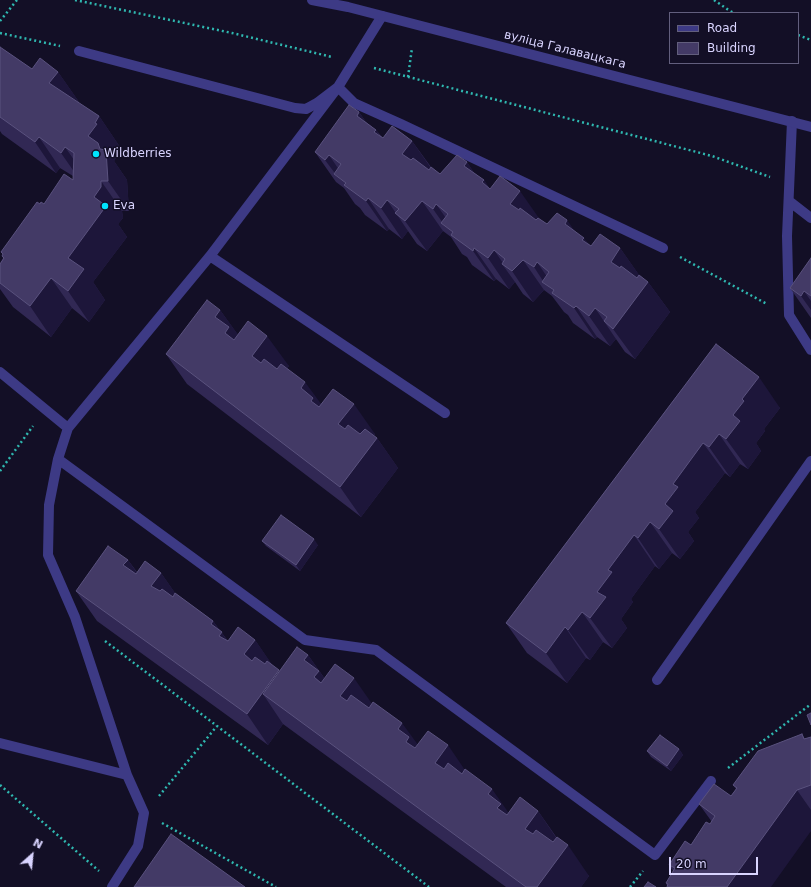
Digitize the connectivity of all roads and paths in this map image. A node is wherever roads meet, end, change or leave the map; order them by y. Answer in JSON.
{"nodes":[{"id":1,"x":17,"y":0,"type":"edge"},
{"id":2,"x":75,"y":0,"type":"edge"},
{"id":3,"x":312,"y":0,"type":"edge"},
{"id":4,"x":714,"y":0,"type":"edge"},
{"id":5,"x":350,"y":4,"type":"edge"},
{"id":6,"x":732,"y":12,"type":"edge"},
{"id":7,"x":382,"y":16,"type":"junction"},
{"id":8,"x":0,"y":21,"type":"edge"},
{"id":9,"x":0,"y":33,"type":"edge"},
{"id":10,"x":799,"y":35,"type":"edge"},
{"id":11,"x":811,"y":40,"type":"edge"},
{"id":12,"x":412,"y":48,"type":"dead end"},
{"id":13,"x":79,"y":51,"type":"joint"},
{"id":14,"x":354,"y":62,"type":"junction"},
{"id":15,"x":408,"y":78,"type":"junction"},
{"id":16,"x":338,"y":86,"type":"junction"},
{"id":17,"x":792,"y":121,"type":"junction"},
{"id":18,"x":811,"y":127,"type":"edge"},
{"id":19,"x":790,"y":183,"type":"junction"},
{"id":20,"x":789,"y":201,"type":"junction"},
{"id":21,"x":811,"y":218,"type":"edge"},
{"id":22,"x":663,"y":248,"type":"joint"},
{"id":23,"x":210,"y":256,"type":"junction"},
{"id":24,"x":789,"y":315,"type":"junction"},
{"id":25,"x":811,"y":350,"type":"edge"},
{"id":26,"x":0,"y":372,"type":"edge"},
{"id":27,"x":45,"y":410,"type":"junction"},
{"id":28,"x":445,"y":413,"type":"dead end"},
{"id":29,"x":68,"y":428,"type":"junction"},
{"id":30,"x":58,"y":459,"type":"junction"},
{"id":31,"x":811,"y":461,"type":"edge"},
{"id":32,"x":0,"y":471,"type":"edge"},
{"id":33,"x":75,"y":618,"type":"junction"},
{"id":34,"x":657,"y":680,"type":"dead end"},
{"id":35,"x":811,"y":704,"type":"edge"},
{"id":36,"x":217,"y":726,"type":"junction"},
{"id":37,"x":0,"y":743,"type":"edge"},
{"id":38,"x":127,"y":775,"type":"junction"},
{"id":39,"x":711,"y":781,"type":"joint"},
{"id":40,"x":0,"y":786,"type":"edge"},
{"id":41,"x":144,"y":813,"type":"junction"},
{"id":42,"x":113,"y":886,"type":"edge"},
{"id":43,"x":276,"y":887,"type":"edge"},
{"id":44,"x":429,"y":887,"type":"edge"}],
"edges":[{"from":1,"to":8,"type":"path"},
{"from":2,"to":14,"type":"path"},
{"from":3,"to":5,"type":"street","name":"вуліца Галавацкага"},
{"from":4,"to":6,"type":"path"},
{"from":5,"to":7,"type":"street","name":"вуліца Галавацкага"},
{"from":7,"to":14,"type":"street"},
{"from":7,"to":17,"type":"street","name":"вуліца Галавацкага"},
{"from":9,"to":13,"type":"path"},
{"from":10,"to":11,"type":"path"},
{"from":12,"to":15,"type":"path"},
{"from":13,"to":16,"type":"street"},
{"from":14,"to":15,"type":"path"},
{"from":14,"to":16,"type":"street"},
{"from":15,"to":19,"type":"path"},
{"from":16,"to":22,"type":"street"},
{"from":16,"to":23,"type":"street"},
{"from":17,"to":18,"type":"street","name":"вуліца Галавацкага"},
{"from":17,"to":19,"type":"street"},
{"from":19,"to":20,"type":"street"},
{"from":20,"to":21,"type":"street"},
{"from":20,"to":24,"type":"street"},
{"from":22,"to":24,"type":"path"},
{"from":23,"to":28,"type":"street"},
{"from":23,"to":29,"type":"street"},
{"from":24,"to":25,"type":"street"},
{"from":26,"to":27,"type":"street"},
{"from":27,"to":29,"type":"street"},
{"from":27,"to":32,"type":"path"},
{"from":29,"to":30,"type":"street"},
{"from":30,"to":33,"type":"street"},
{"from":30,"to":39,"type":"street"},
{"from":31,"to":34,"type":"street"},
{"from":33,"to":36,"type":"path"},
{"from":33,"to":38,"type":"street"},
{"from":35,"to":39,"type":"path"},
{"from":36,"to":41,"type":"path"},
{"from":36,"to":44,"type":"path"},
{"from":37,"to":38,"type":"street"},
{"from":38,"to":41,"type":"street"},
{"from":40,"to":42,"type":"path"},
{"from":41,"to":42,"type":"street"},
{"from":41,"to":43,"type":"path"}]}
